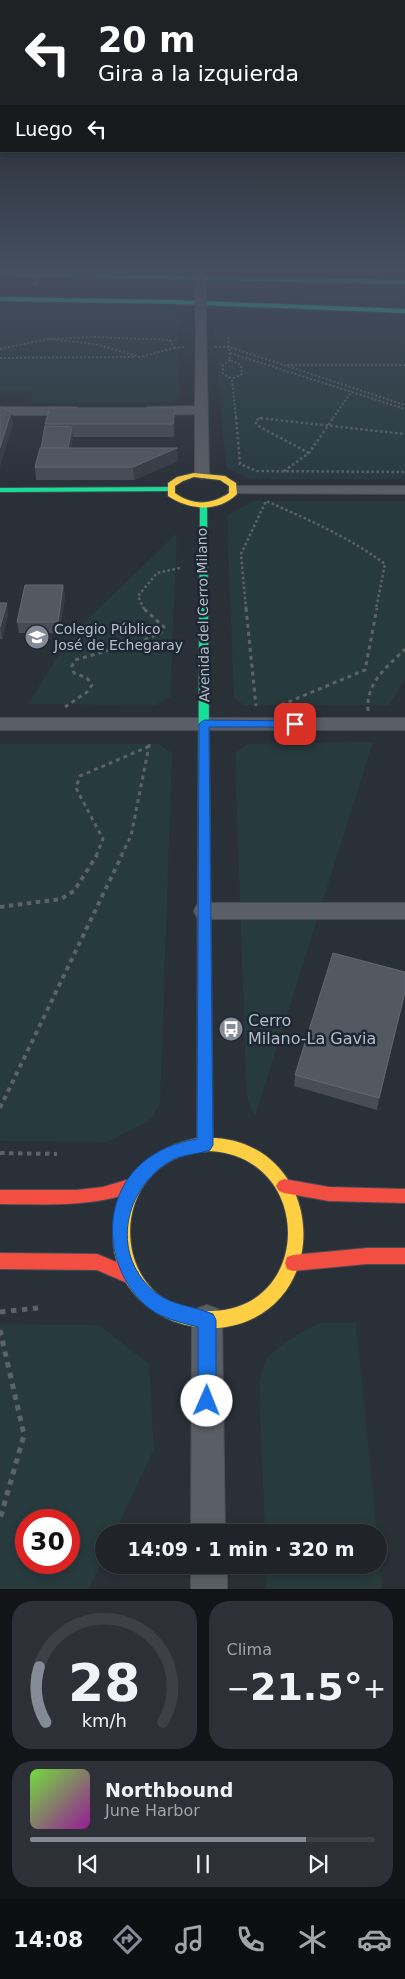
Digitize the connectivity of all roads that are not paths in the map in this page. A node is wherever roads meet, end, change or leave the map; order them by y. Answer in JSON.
{"nodes":[{"id":1,"x":201,"y":344,"type":"edge"},
{"id":2,"x":201,"y":410,"type":"junction"},
{"id":3,"x":0,"y":411,"type":"edge"},
{"id":4,"x":90,"y":411,"type":"edge"},
{"id":5,"x":136,"y":411,"type":"edge"},
{"id":6,"x":202,"y":475,"type":"junction"},
{"id":7,"x":170,"y":489,"type":"junction"},
{"id":8,"x":0,"y":490,"type":"edge"},
{"id":9,"x":235,"y":490,"type":"junction"},
{"id":10,"x":405,"y":490,"type":"edge"},
{"id":11,"x":203,"y":506,"type":"junction"},
{"id":12,"x":0,"y":724,"type":"edge"},
{"id":13,"x":204,"y":724,"type":"junction"},
{"id":14,"x":405,"y":724,"type":"edge"},
{"id":15,"x":405,"y":910,"type":"edge"},
{"id":16,"x":205,"y":911,"type":"junction"},
{"id":17,"x":205,"y":1145,"type":"junction"},
{"id":18,"x":133,"y":1185,"type":"junction"},
{"id":19,"x":284,"y":1186,"type":"junction"},
{"id":20,"x":405,"y":1196,"type":"edge"},
{"id":21,"x":0,"y":1197,"type":"edge"},
{"id":22,"x":405,"y":1256,"type":"edge"},
{"id":23,"x":0,"y":1261,"type":"edge"},
{"id":24,"x":293,"y":1263,"type":"junction"},
{"id":25,"x":132,"y":1277,"type":"junction"},
{"id":26,"x":207,"y":1320,"type":"junction"},
{"id":27,"x":208,"y":1524,"type":"edge"},
{"id":28,"x":209,"y":1574,"type":"edge"},
{"id":29,"x":209,"y":1589,"type":"edge"}],
"edges":[{"from":1,"to":2,"type":"street","bridge":true},
{"from":2,"to":5,"type":"street"},
{"from":2,"to":6,"type":"street"},
{"from":3,"to":4,"type":"street"},
{"from":6,"to":7,"type":"main road"},
{"from":6,"to":9,"type":"main road"},
{"from":7,"to":8,"type":"main road"},
{"from":7,"to":11,"type":"main road"},
{"from":9,"to":10,"type":"street"},
{"from":9,"to":11,"type":"main road"},
{"from":11,"to":13,"type":"main road","name":"Avenida del Cerro Milano"},
{"from":12,"to":13,"type":"street"},
{"from":13,"to":14,"type":"street"},
{"from":13,"to":16,"type":"main road","name":"Avenida del Cerro Milano"},
{"from":15,"to":16,"type":"street"},
{"from":16,"to":17,"type":"main road","name":"Avenida del Cerro Milano"},
{"from":17,"to":18,"type":"main road"},
{"from":17,"to":19,"type":"main road"},
{"from":18,"to":21,"type":"main road"},
{"from":18,"to":25,"type":"main road"},
{"from":19,"to":20,"type":"main road"},
{"from":19,"to":24,"type":"main road"},
{"from":22,"to":24,"type":"main road"},
{"from":23,"to":25,"type":"main road"},
{"from":24,"to":26,"type":"main road"},
{"from":25,"to":26,"type":"main road"},
{"from":26,"to":27,"type":"street"},
{"from":28,"to":29,"type":"street"}]}
